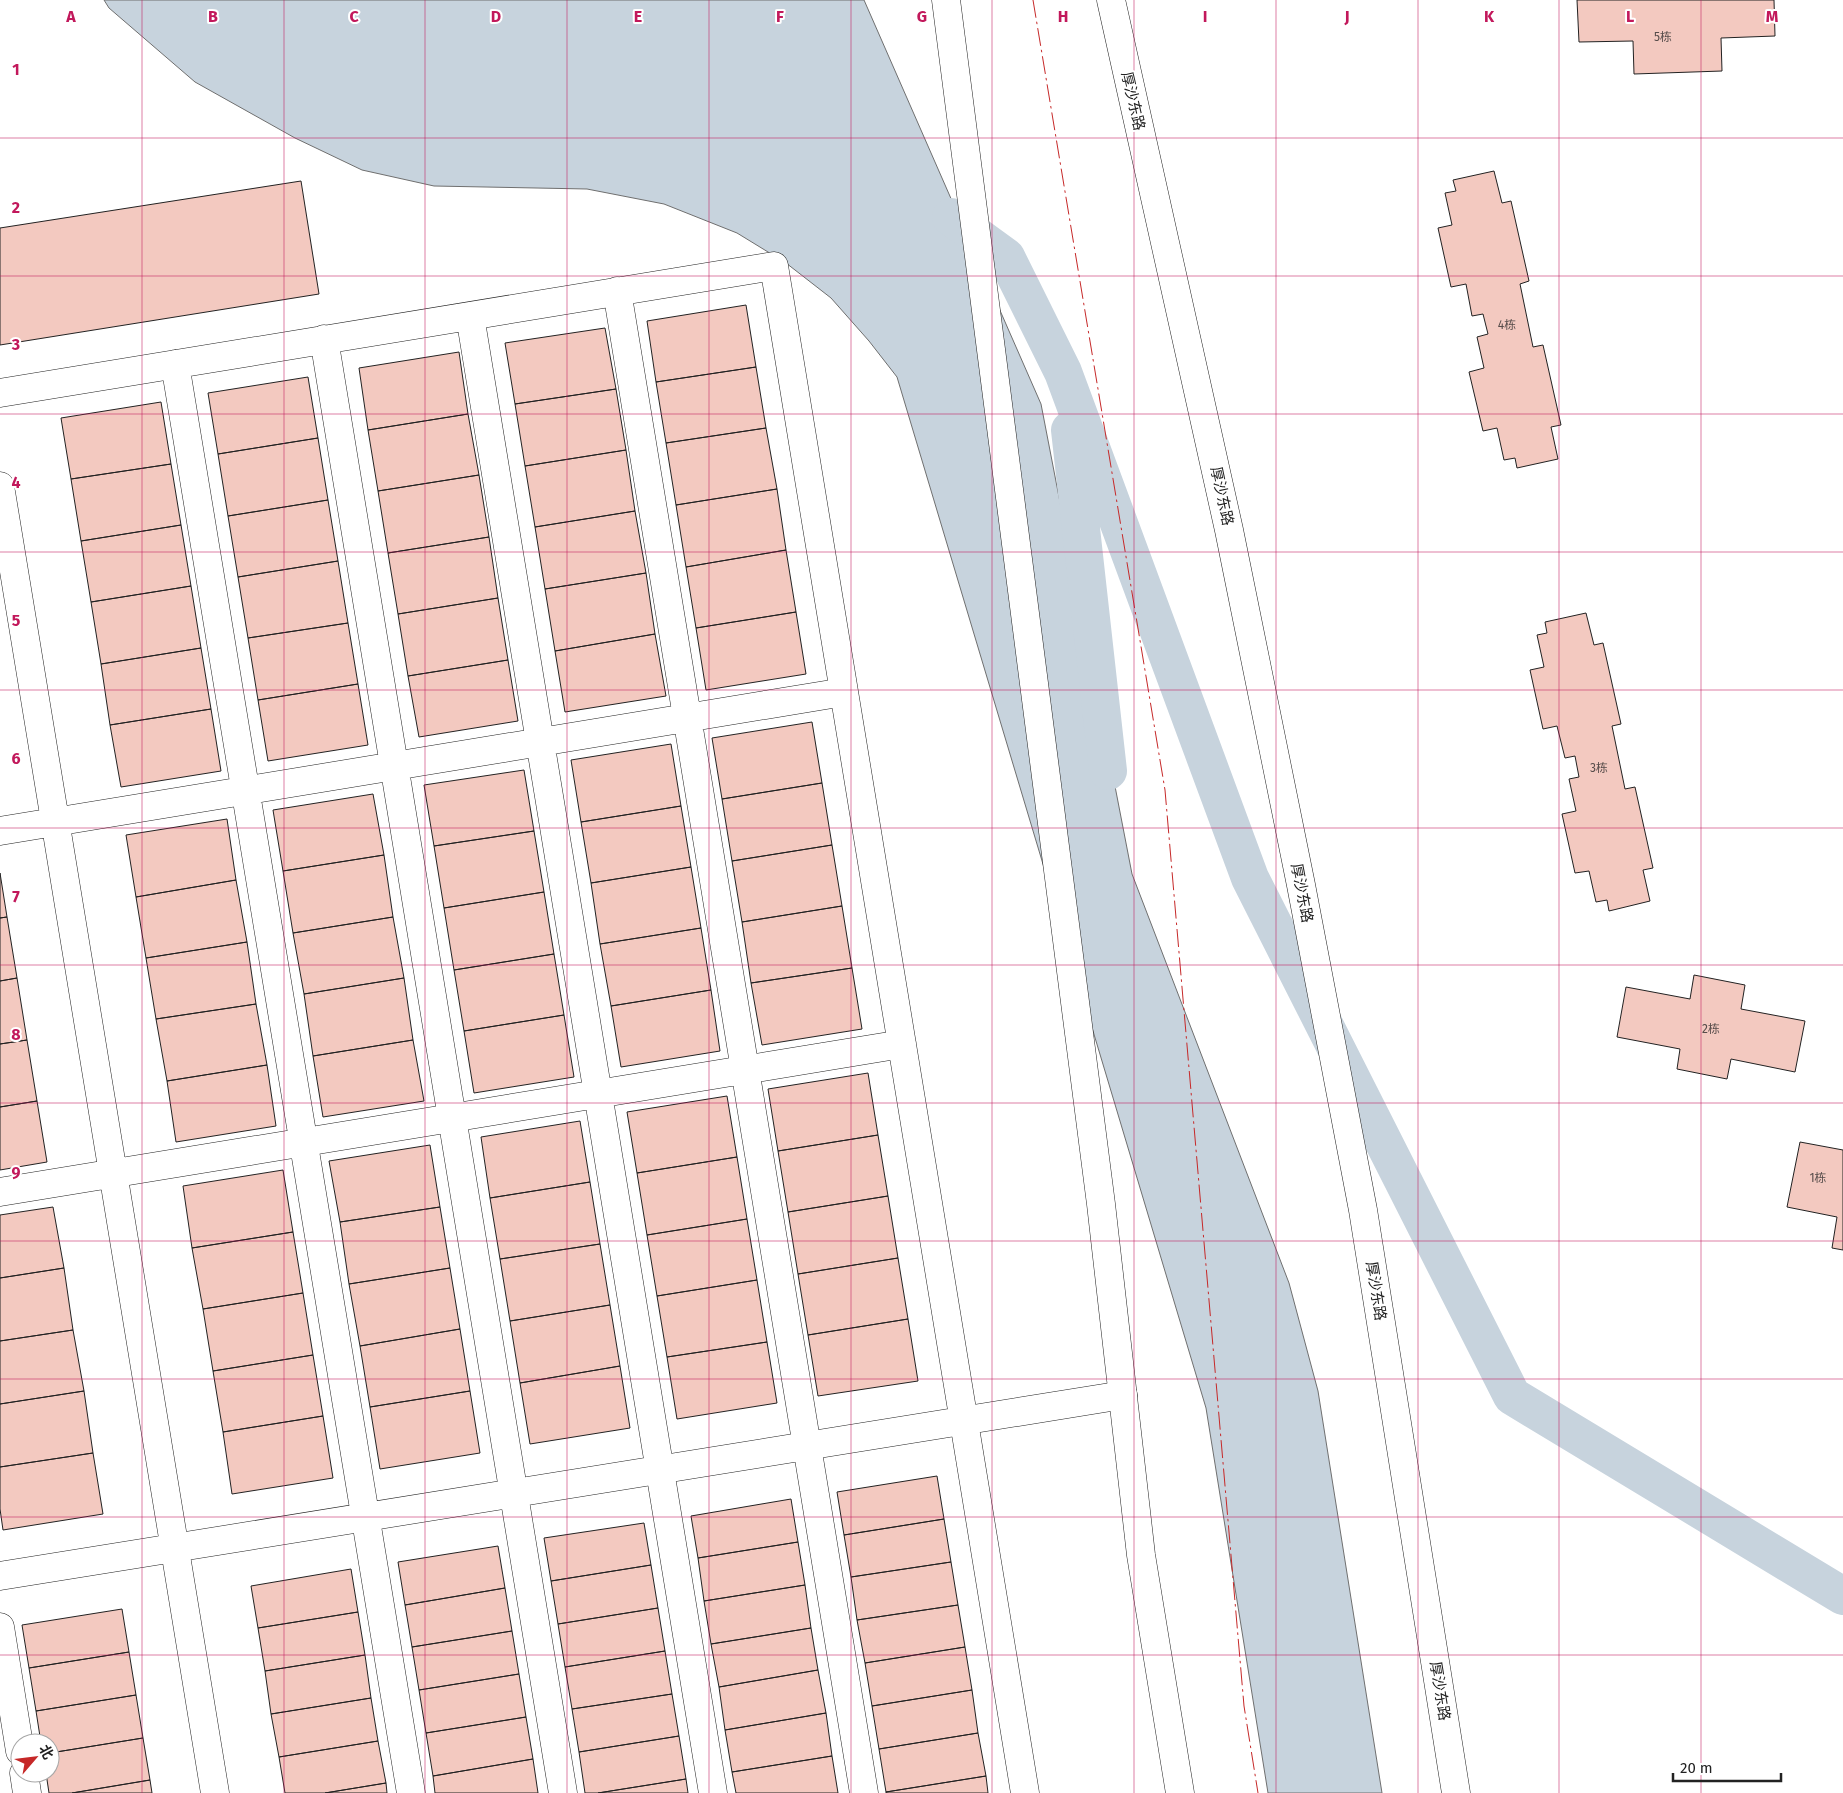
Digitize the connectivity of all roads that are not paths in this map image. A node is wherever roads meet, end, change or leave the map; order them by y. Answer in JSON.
{"nodes":[{"id":1,"x":946,"y":0,"type":"edge"},
{"id":2,"x":1111,"y":0,"type":"edge"},
{"id":3,"x":1117,"y":0,"type":"edge"},
{"id":4,"x":1116,"y":28,"type":"junction"},
{"id":5,"x":617,"y":292,"type":"junction"},
{"id":6,"x":470,"y":316,"type":"junction"},
{"id":7,"x":324,"y":339,"type":"junction"},
{"id":8,"x":175,"y":364,"type":"junction"},
{"id":9,"x":0,"y":393,"type":"edge"},
{"id":10,"x":0,"y":486,"type":"edge"},
{"id":11,"x":844,"y":692,"type":"junction"},
{"id":12,"x":687,"y":718,"type":"junction"},
{"id":13,"x":540,"y":742,"type":"junction"},
{"id":14,"x":394,"y":766,"type":"junction"},
{"id":15,"x":245,"y":790,"type":"junction"},
{"id":16,"x":55,"y":822,"type":"junction"},
{"id":17,"x":0,"y":831,"type":"edge"},
{"id":18,"x":902,"y":1044,"type":"junction"},
{"id":19,"x":744,"y":1070,"type":"junction"},
{"id":20,"x":598,"y":1094,"type":"junction"},
{"id":21,"x":452,"y":1118,"type":"junction"},
{"id":22,"x":304,"y":1142,"type":"junction"},
{"id":23,"x":114,"y":1174,"type":"junction"},
{"id":24,"x":0,"y":1192,"type":"edge"},
{"id":25,"x":1123,"y":1395,"type":"junction"},
{"id":26,"x":964,"y":1420,"type":"junction"},
{"id":27,"x":807,"y":1446,"type":"junction"},
{"id":28,"x":659,"y":1469,"type":"junction"},
{"id":29,"x":513,"y":1493,"type":"junction"},
{"id":30,"x":365,"y":1517,"type":"junction"},
{"id":31,"x":175,"y":1547,"type":"junction"},
{"id":32,"x":0,"y":1576,"type":"edge"},
{"id":33,"x":0,"y":1627,"type":"edge"},
{"id":34,"x":17,"y":1733,"type":"edge"},
{"id":35,"x":215,"y":1793,"type":"edge"},
{"id":36,"x":411,"y":1793,"type":"edge"},
{"id":37,"x":563,"y":1793,"type":"edge"},
{"id":38,"x":713,"y":1793,"type":"edge"},
{"id":39,"x":864,"y":1793,"type":"edge"},
{"id":40,"x":1026,"y":1793,"type":"edge"},
{"id":41,"x":1180,"y":1793,"type":"edge"},
{"id":42,"x":1456,"y":1793,"type":"edge"}],
"edges":[{"from":1,"to":25,"type":"main road"},
{"from":2,"to":4,"type":"main road","name":"厚沙东路"},
{"from":3,"to":4,"type":"main road"},
{"from":4,"to":42,"type":"main road","name":"厚沙东路"},
{"from":5,"to":6,"type":"main road"},
{"from":5,"to":11,"type":"main road"},
{"from":5,"to":12,"type":"main road"},
{"from":6,"to":7,"type":"main road"},
{"from":6,"to":13,"type":"main road"},
{"from":7,"to":8,"type":"main road"},
{"from":7,"to":14,"type":"main road"},
{"from":8,"to":9,"type":"main road"},
{"from":8,"to":15,"type":"main road"},
{"from":10,"to":16,"type":"main road"},
{"from":11,"to":12,"type":"main road"},
{"from":11,"to":18,"type":"main road"},
{"from":12,"to":13,"type":"main road"},
{"from":12,"to":19,"type":"main road"},
{"from":13,"to":14,"type":"main road"},
{"from":13,"to":20,"type":"main road"},
{"from":14,"to":15,"type":"main road"},
{"from":14,"to":21,"type":"main road"},
{"from":15,"to":16,"type":"main road"},
{"from":15,"to":22,"type":"main road"},
{"from":16,"to":17,"type":"main road"},
{"from":16,"to":23,"type":"main road"},
{"from":18,"to":19,"type":"main road"},
{"from":18,"to":26,"type":"main road"},
{"from":19,"to":20,"type":"main road"},
{"from":19,"to":27,"type":"main road"},
{"from":20,"to":21,"type":"main road"},
{"from":20,"to":28,"type":"main road"},
{"from":21,"to":22,"type":"main road"},
{"from":21,"to":29,"type":"main road"},
{"from":22,"to":23,"type":"main road"},
{"from":22,"to":30,"type":"main road"},
{"from":23,"to":24,"type":"main road"},
{"from":23,"to":31,"type":"main road"},
{"from":25,"to":26,"type":"main road"},
{"from":25,"to":41,"type":"main road"},
{"from":26,"to":27,"type":"main road"},
{"from":26,"to":40,"type":"main road"},
{"from":27,"to":28,"type":"main road"},
{"from":27,"to":39,"type":"main road"},
{"from":28,"to":29,"type":"main road"},
{"from":28,"to":38,"type":"main road"},
{"from":29,"to":30,"type":"main road"},
{"from":29,"to":37,"type":"main road"},
{"from":30,"to":31,"type":"main road"},
{"from":30,"to":36,"type":"main road"},
{"from":31,"to":32,"type":"main road"},
{"from":31,"to":35,"type":"main road"},
{"from":33,"to":34,"type":"main road"}]}
